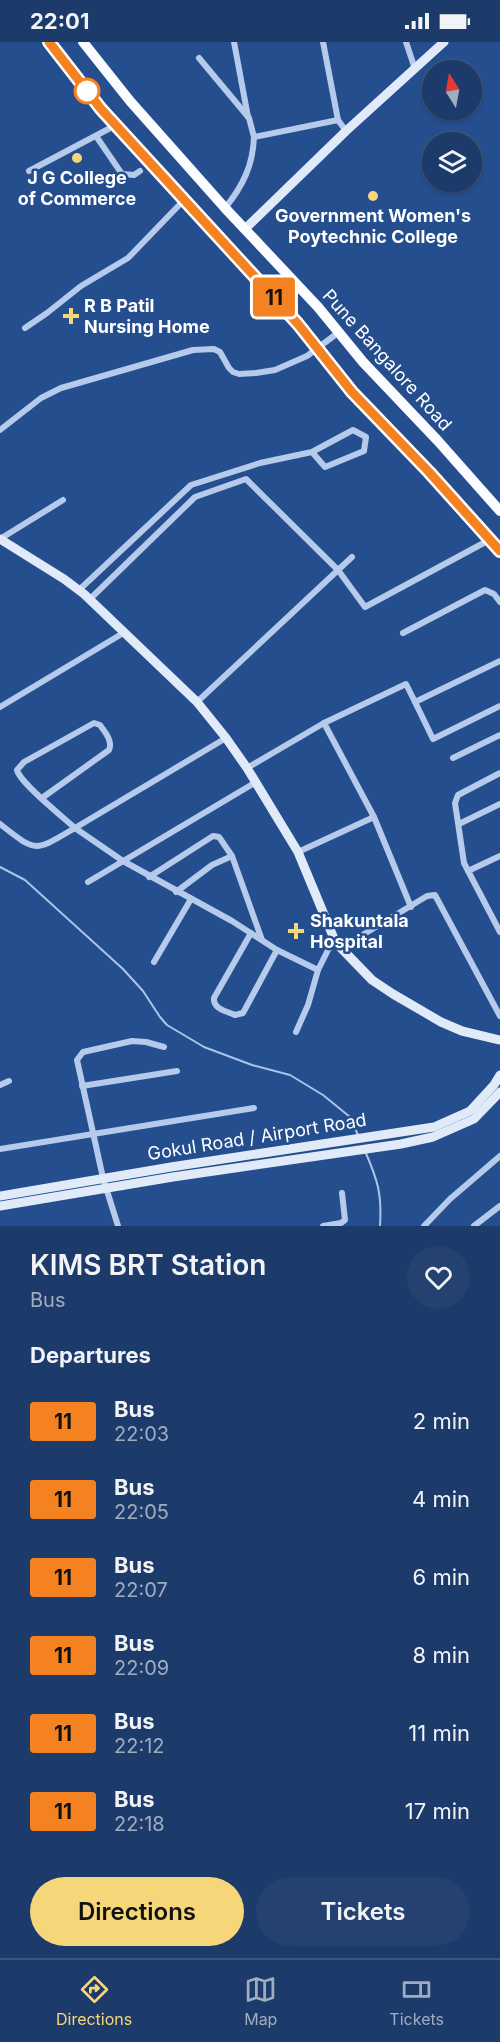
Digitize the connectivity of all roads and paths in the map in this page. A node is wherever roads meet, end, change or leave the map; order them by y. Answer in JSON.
{"nodes":[{"id":1,"x":49,"y":42,"type":"edge"},
{"id":2,"x":83,"y":42,"type":"edge"},
{"id":3,"x":234,"y":42,"type":"edge"},
{"id":4,"x":323,"y":42,"type":"edge"},
{"id":5,"x":406,"y":42,"type":"edge"},
{"id":6,"x":444,"y":42,"type":"edge"},
{"id":7,"x":199,"y":58,"type":"dead end"},
{"id":8,"x":414,"y":69,"type":"junction"},
{"id":9,"x":249,"y":118,"type":"junction"},
{"id":10,"x":338,"y":120,"type":"junction"},
{"id":11,"x":116,"y":125,"type":"junction"},
{"id":12,"x":346,"y":131,"type":"junction"},
{"id":13,"x":96,"y":136,"type":"junction"},
{"id":14,"x":254,"y":137,"type":"junction"},
{"id":15,"x":28,"y":171,"type":"dead end"},
{"id":16,"x":140,"y":171,"type":"dead end"},
{"id":17,"x":184,"y":200,"type":"junction"},
{"id":18,"x":225,"y":208,"type":"junction"},
{"id":19,"x":246,"y":228,"type":"junction"},
{"id":20,"x":25,"y":328,"type":"dead end"},
{"id":21,"x":339,"y":332,"type":"junction"},
{"id":22,"x":319,"y":349,"type":"junction"},
{"id":23,"x":0,"y":430,"type":"edge"},
{"id":24,"x":312,"y":452,"type":"junction"},
{"id":25,"x":63,"y":500,"type":"dead end"},
{"id":26,"x":500,"y":511,"type":"edge"},
{"id":27,"x":0,"y":539,"type":"edge"},
{"id":28,"x":490,"y":539,"type":"junction"},
{"id":29,"x":500,"y":551,"type":"edge"},
{"id":30,"x":352,"y":557,"type":"dead end"},
{"id":31,"x":338,"y":570,"type":"junction"},
{"id":32,"x":79,"y":590,"type":"junction"},
{"id":33,"x":90,"y":599,"type":"junction"},
{"id":34,"x":500,"y":602,"type":"edge"},
{"id":35,"x":125,"y":632,"type":"junction"},
{"id":36,"x":403,"y":633,"type":"dead end"},
{"id":37,"x":500,"y":662,"type":"edge"},
{"id":38,"x":197,"y":702,"type":"junction"},
{"id":39,"x":415,"y":702,"type":"junction"},
{"id":40,"x":0,"y":706,"type":"edge"},
{"id":41,"x":500,"y":706,"type":"edge"},
{"id":42,"x":324,"y":723,"type":"junction"},
{"id":43,"x":500,"y":735,"type":"edge"},
{"id":44,"x":226,"y":738,"type":"junction"},
{"id":45,"x":453,"y":758,"type":"dead end"},
{"id":46,"x":247,"y":768,"type":"junction"},
{"id":47,"x":500,"y":773,"type":"edge"},
{"id":48,"x":256,"y":782,"type":"junction"},
{"id":49,"x":42,"y":798,"type":"junction"},
{"id":50,"x":500,"y":804,"type":"edge"},
{"id":51,"x":374,"y":818,"type":"junction"},
{"id":52,"x":0,"y":824,"type":"edge"},
{"id":53,"x":459,"y":824,"type":"junction"},
{"id":54,"x":75,"y":828,"type":"junction"},
{"id":55,"x":298,"y":852,"type":"junction"},
{"id":56,"x":232,"y":856,"type":"junction"},
{"id":57,"x":500,"y":856,"type":"edge"},
{"id":58,"x":123,"y":861,"type":"junction"},
{"id":59,"x":468,"y":871,"type":"junction"},
{"id":60,"x":149,"y":877,"type":"junction"},
{"id":61,"x":88,"y":882,"type":"dead end"},
{"id":62,"x":176,"y":892,"type":"junction"},
{"id":63,"x":191,"y":899,"type":"junction"},
{"id":64,"x":411,"y":906,"type":"junction"},
{"id":65,"x":500,"y":932,"type":"edge"},
{"id":66,"x":251,"y":933,"type":"junction"},
{"id":67,"x":263,"y":941,"type":"junction"},
{"id":68,"x":338,"y":944,"type":"junction"},
{"id":69,"x":277,"y":950,"type":"junction"},
{"id":70,"x":154,"y":962,"type":"dead end"},
{"id":71,"x":318,"y":970,"type":"junction"},
{"id":72,"x":500,"y":1016,"type":"edge"},
{"id":73,"x":296,"y":1032,"type":"dead end"},
{"id":74,"x":500,"y":1040,"type":"edge"},
{"id":75,"x":164,"y":1047,"type":"dead end"},
{"id":76,"x":177,"y":1071,"type":"dead end"},
{"id":77,"x":500,"y":1075,"type":"edge"},
{"id":78,"x":9,"y":1081,"type":"dead end"},
{"id":79,"x":0,"y":1085,"type":"edge"},
{"id":80,"x":82,"y":1086,"type":"junction"},
{"id":81,"x":500,"y":1092,"type":"edge"},
{"id":82,"x":254,"y":1108,"type":"dead end"},
{"id":83,"x":435,"y":1131,"type":"junction"},
{"id":84,"x":92,"y":1134,"type":"junction"},
{"id":85,"x":0,"y":1149,"type":"edge"},
{"id":86,"x":500,"y":1156,"type":"edge"},
{"id":87,"x":103,"y":1178,"type":"junction"},
{"id":88,"x":106,"y":1189,"type":"junction"},
{"id":89,"x":342,"y":1193,"type":"dead end"},
{"id":90,"x":0,"y":1196,"type":"edge"},
{"id":91,"x":0,"y":1206,"type":"edge"},
{"id":92,"x":498,"y":1207,"type":"edge"},
{"id":93,"x":500,"y":1216,"type":"edge"},
{"id":94,"x":118,"y":1226,"type":"edge"},
{"id":95,"x":323,"y":1226,"type":"edge"},
{"id":96,"x":424,"y":1226,"type":"edge"},
{"id":97,"x":474,"y":1226,"type":"edge"}],
"edges":[{"from":1,"to":11,"type":"main road"},
{"from":2,"to":18,"type":"main road","name":"Pune Bangalore Road"},
{"from":3,"to":9,"type":"street"},
{"from":4,"to":10,"type":"street"},
{"from":5,"to":8,"type":"street"},
{"from":6,"to":8,"type":"main road"},
{"from":7,"to":9,"type":"street"},
{"from":8,"to":12,"type":"main road"},
{"from":9,"to":14,"type":"street"},
{"from":10,"to":12,"type":"street"},
{"from":10,"to":14,"type":"street"},
{"from":11,"to":13,"type":"street"},
{"from":11,"to":17,"type":"main road"},
{"from":12,"to":19,"type":"main road"},
{"from":13,"to":15,"type":"street"},
{"from":13,"to":16,"type":"street"},
{"from":14,"to":18,"type":"street"},
{"from":17,"to":20,"type":"street"},
{"from":17,"to":22,"type":"main road"},
{"from":18,"to":19,"type":"main road","name":"Pune Bangalore Road"},
{"from":19,"to":21,"type":"main road","name":"Pune Bangalore Road"},
{"from":21,"to":22,"type":"street"},
{"from":21,"to":26,"type":"main road","name":"Pune Bangalore Road"},
{"from":22,"to":23,"type":"street"},
{"from":22,"to":28,"type":"main road"},
{"from":24,"to":24,"type":"street"},
{"from":24,"to":32,"type":"street"},
{"from":25,"to":27,"type":"street"},
{"from":27,"to":32,"type":"main road"},
{"from":28,"to":29,"type":"main road"},
{"from":28,"to":31,"type":"street"},
{"from":30,"to":31,"type":"street"},
{"from":31,"to":33,"type":"street"},
{"from":31,"to":38,"type":"street"},
{"from":32,"to":33,"type":"main road"},
{"from":33,"to":35,"type":"main road"},
{"from":34,"to":36,"type":"street"},
{"from":35,"to":38,"type":"main road"},
{"from":35,"to":40,"type":"street"},
{"from":37,"to":39,"type":"street"},
{"from":38,"to":44,"type":"main road"},
{"from":39,"to":41,"type":"street"},
{"from":39,"to":42,"type":"street"},
{"from":42,"to":46,"type":"street"},
{"from":42,"to":51,"type":"street"},
{"from":43,"to":45,"type":"street"},
{"from":44,"to":46,"type":"main road"},
{"from":44,"to":54,"type":"street"},
{"from":46,"to":48,"type":"main road"},
{"from":47,"to":53,"type":"street"},
{"from":48,"to":55,"type":"main road"},
{"from":48,"to":58,"type":"street"},
{"from":49,"to":49,"type":"street"},
{"from":49,"to":54,"type":"street"},
{"from":50,"to":53,"type":"street"},
{"from":51,"to":55,"type":"street"},
{"from":51,"to":64,"type":"street"},
{"from":52,"to":54,"type":"street"},
{"from":53,"to":59,"type":"street"},
{"from":54,"to":58,"type":"street"},
{"from":55,"to":68,"type":"main road"},
{"from":56,"to":60,"type":"street"},
{"from":56,"to":62,"type":"street"},
{"from":56,"to":67,"type":"street"},
{"from":57,"to":59,"type":"street"},
{"from":58,"to":60,"type":"street"},
{"from":58,"to":61,"type":"street"},
{"from":59,"to":65,"type":"street"},
{"from":60,"to":62,"type":"street"},
{"from":62,"to":63,"type":"street"},
{"from":63,"to":66,"type":"street"},
{"from":63,"to":70,"type":"street"},
{"from":64,"to":68,"type":"street"},
{"from":64,"to":72,"type":"street"},
{"from":66,"to":67,"type":"street"},
{"from":66,"to":69,"type":"street"},
{"from":67,"to":69,"type":"street"},
{"from":68,"to":71,"type":"street"},
{"from":68,"to":74,"type":"main road"},
{"from":69,"to":71,"type":"street"},
{"from":71,"to":73,"type":"street"},
{"from":75,"to":80,"type":"street"},
{"from":76,"to":80,"type":"street"},
{"from":77,"to":83,"type":"main road","name":"Gokul Road / Airport Road"},
{"from":78,"to":79,"type":"street"},
{"from":80,"to":84,"type":"street"},
{"from":81,"to":83,"type":"main road","name":"Gokul Road / Airport Road"},
{"from":82,"to":84,"type":"street"},
{"from":83,"to":87,"type":"main road","name":"Gokul Road / Airport Road"},
{"from":83,"to":88,"type":"main road","name":"Gokul Road / Airport Road"},
{"from":84,"to":85,"type":"street"},
{"from":84,"to":87,"type":"street"},
{"from":86,"to":96,"type":"street"},
{"from":87,"to":88,"type":"street"},
{"from":87,"to":90,"type":"main road","name":"Gokul Road / Airport Road"},
{"from":88,"to":91,"type":"main road","name":"Gokul Road / Airport Road"},
{"from":88,"to":94,"type":"street"},
{"from":89,"to":95,"type":"street"},
{"from":92,"to":93,"type":"street"},
{"from":92,"to":97,"type":"street"}]}
